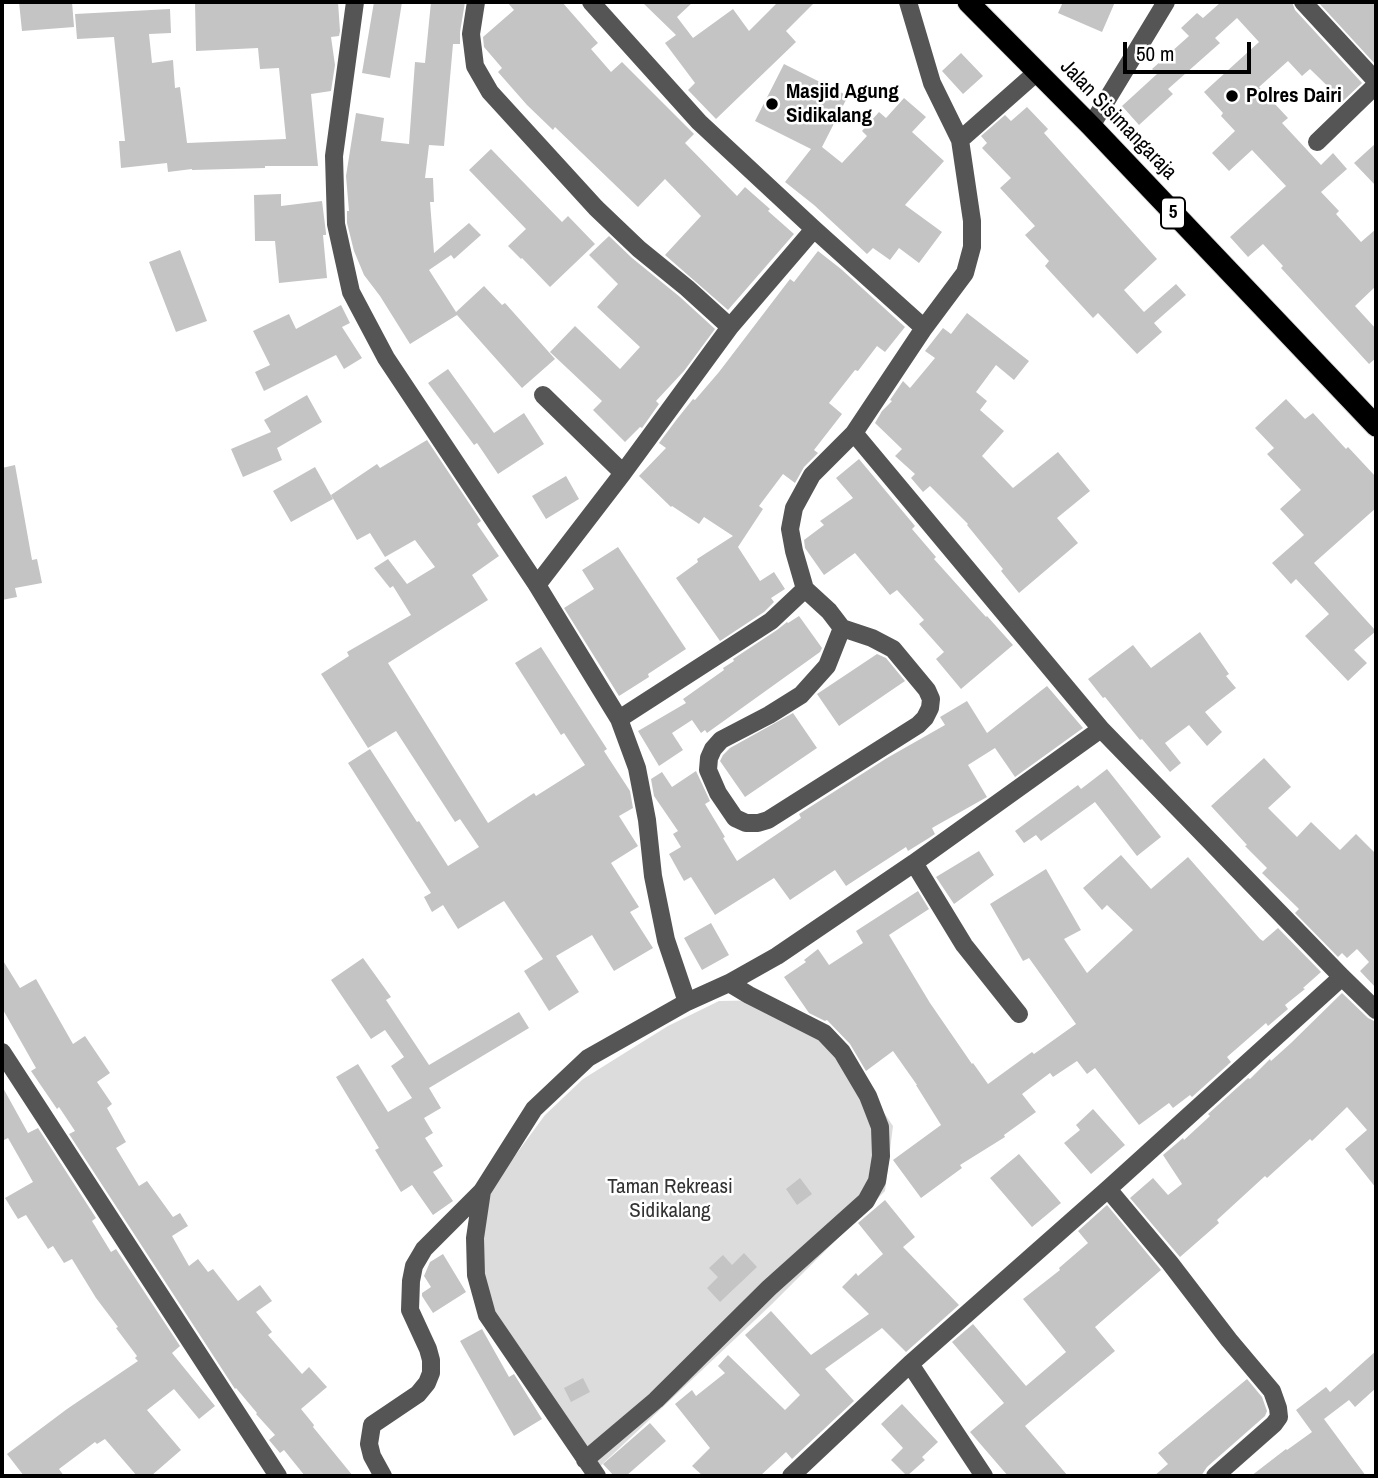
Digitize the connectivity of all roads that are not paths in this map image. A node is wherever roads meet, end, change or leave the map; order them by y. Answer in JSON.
{"nodes":[{"id":1,"x":355,"y":2,"type":"edge"},
{"id":2,"x":476,"y":2,"type":"edge"},
{"id":3,"x":591,"y":2,"type":"edge"},
{"id":4,"x":908,"y":2,"type":"edge"},
{"id":5,"x":968,"y":2,"type":"edge"},
{"id":6,"x":1166,"y":2,"type":"edge"},
{"id":7,"x":1303,"y":2,"type":"edge"},
{"id":8,"x":1037,"y":72,"type":"junction"},
{"id":9,"x":1376,"y":83,"type":"edge"},
{"id":10,"x":1091,"y":127,"type":"junction"},
{"id":11,"x":960,"y":140,"type":"junction"},
{"id":12,"x":1317,"y":142,"type":"dead end"},
{"id":13,"x":814,"y":229,"type":"junction"},
{"id":14,"x":730,"y":327,"type":"junction"},
{"id":15,"x":924,"y":328,"type":"junction"},
{"id":16,"x":543,"y":395,"type":"dead end"},
{"id":17,"x":1376,"y":426,"type":"edge"},
{"id":18,"x":854,"y":433,"type":"junction"},
{"id":19,"x":623,"y":473,"type":"junction"},
{"id":20,"x":537,"y":585,"type":"junction"},
{"id":21,"x":805,"y":589,"type":"junction"},
{"id":22,"x":842,"y":628,"type":"junction"},
{"id":23,"x":619,"y":719,"type":"junction"},
{"id":24,"x":1101,"y":729,"type":"junction"},
{"id":25,"x":914,"y":863,"type":"junction"},
{"id":26,"x":1342,"y":977,"type":"junction"},
{"id":27,"x":729,"y":983,"type":"junction"},
{"id":28,"x":687,"y":1002,"type":"junction"},
{"id":29,"x":1376,"y":1010,"type":"edge"},
{"id":30,"x":1019,"y":1014,"type":"dead end"},
{"id":31,"x":2,"y":1052,"type":"edge"},
{"id":32,"x":1108,"y":1189,"type":"junction"},
{"id":33,"x":482,"y":1191,"type":"junction"},
{"id":34,"x":910,"y":1364,"type":"junction"},
{"id":35,"x":585,"y":1460,"type":"junction"},
{"id":36,"x":278,"y":1476,"type":"edge"},
{"id":37,"x":383,"y":1476,"type":"edge"},
{"id":38,"x":597,"y":1476,"type":"edge"},
{"id":39,"x":791,"y":1476,"type":"edge"},
{"id":40,"x":984,"y":1476,"type":"edge"},
{"id":41,"x":1215,"y":1476,"type":"edge"}],
"edges":[{"from":1,"to":20,"type":"street"},
{"from":2,"to":14,"type":"street"},
{"from":3,"to":13,"type":"street"},
{"from":4,"to":11,"type":"street"},
{"from":5,"to":8,"type":"highway","name":"Jalan Sisimangaraja","number":"5"},
{"from":6,"to":10,"type":"street"},
{"from":7,"to":9,"type":"street"},
{"from":8,"to":10,"type":"highway","name":"Jalan Sisimangaraja","number":"5"},
{"from":8,"to":11,"type":"street"},
{"from":9,"to":12,"type":"street"},
{"from":10,"to":17,"type":"highway","name":"Jalan Sisimangaraja","number":"5"},
{"from":11,"to":15,"type":"street"},
{"from":13,"to":14,"type":"street"},
{"from":13,"to":15,"type":"street"},
{"from":14,"to":19,"type":"street"},
{"from":15,"to":18,"type":"street"},
{"from":16,"to":19,"type":"street"},
{"from":18,"to":21,"type":"street"},
{"from":18,"to":24,"type":"street"},
{"from":19,"to":20,"type":"street"},
{"from":20,"to":23,"type":"street"},
{"from":21,"to":22,"type":"street"},
{"from":21,"to":23,"type":"street"},
{"from":22,"to":22,"type":"street"},
{"from":23,"to":28,"type":"street"},
{"from":24,"to":25,"type":"street"},
{"from":24,"to":26,"type":"street"},
{"from":25,"to":27,"type":"street"},
{"from":25,"to":30,"type":"street"},
{"from":26,"to":29,"type":"street"},
{"from":26,"to":32,"type":"street"},
{"from":27,"to":28,"type":"street"},
{"from":27,"to":35,"type":"street"},
{"from":28,"to":33,"type":"street"},
{"from":31,"to":36,"type":"street"},
{"from":32,"to":34,"type":"street"},
{"from":32,"to":41,"type":"street"},
{"from":33,"to":35,"type":"street"},
{"from":33,"to":37,"type":"street"},
{"from":34,"to":39,"type":"street"},
{"from":34,"to":40,"type":"street"},
{"from":35,"to":38,"type":"street"}]}
